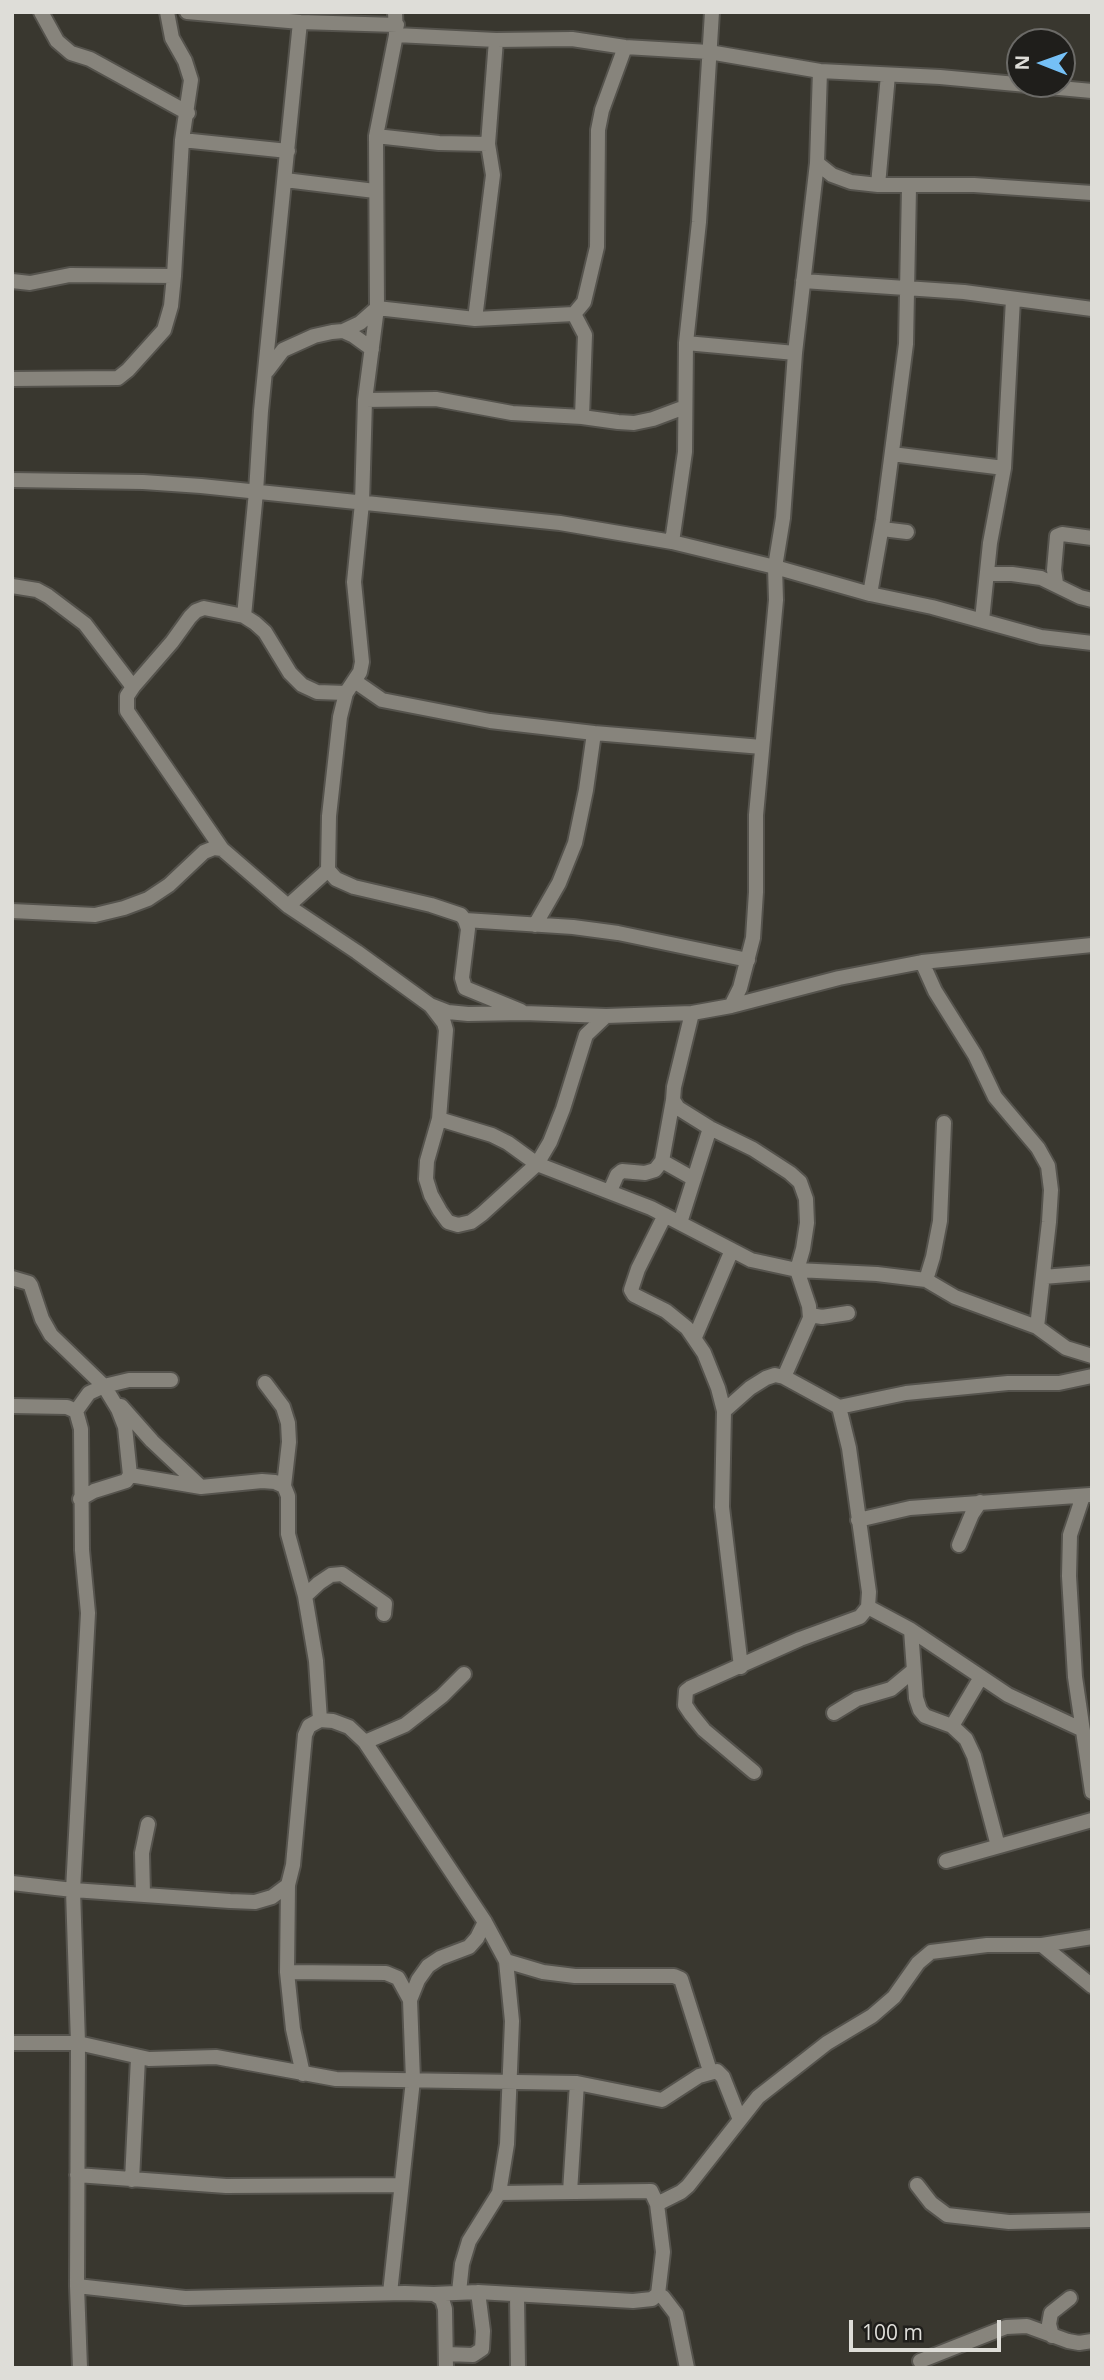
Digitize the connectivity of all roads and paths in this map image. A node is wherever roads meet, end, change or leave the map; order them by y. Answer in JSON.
{"nodes":[{"id":1,"x":41,"y":12,"type":"edge"},
{"id":2,"x":167,"y":12,"type":"edge"},
{"id":3,"x":187,"y":12,"type":"edge"},
{"id":4,"x":712,"y":12,"type":"edge"},
{"id":5,"x":300,"y":22,"type":"junction"},
{"id":6,"x":396,"y":24,"type":"edge"},
{"id":7,"x":496,"y":40,"type":"junction"},
{"id":8,"x":625,"y":47,"type":"junction"},
{"id":9,"x":709,"y":52,"type":"junction"},
{"id":10,"x":820,"y":71,"type":"junction"},
{"id":11,"x":888,"y":75,"type":"junction"},
{"id":12,"x":1092,"y":91,"type":"edge"},
{"id":13,"x":188,"y":113,"type":"junction"},
{"id":14,"x":376,"y":136,"type":"junction"},
{"id":15,"x":182,"y":141,"type":"junction"},
{"id":16,"x":488,"y":144,"type":"junction"},
{"id":17,"x":288,"y":151,"type":"junction"},
{"id":18,"x":817,"y":163,"type":"junction"},
{"id":19,"x":285,"y":180,"type":"junction"},
{"id":20,"x":878,"y":186,"type":"junction"},
{"id":21,"x":909,"y":187,"type":"junction"},
{"id":22,"x":374,"y":191,"type":"junction"},
{"id":23,"x":1092,"y":193,"type":"edge"},
{"id":24,"x":174,"y":276,"type":"junction"},
{"id":25,"x":12,"y":281,"type":"edge"},
{"id":26,"x":803,"y":281,"type":"junction"},
{"id":27,"x":908,"y":288,"type":"junction"},
{"id":28,"x":1013,"y":299,"type":"junction"},
{"id":29,"x":377,"y":308,"type":"junction"},
{"id":30,"x":1092,"y":309,"type":"edge"},
{"id":31,"x":574,"y":314,"type":"junction"},
{"id":32,"x":475,"y":318,"type":"junction"},
{"id":33,"x":343,"y":331,"type":"junction"},
{"id":34,"x":685,"y":343,"type":"junction"},
{"id":35,"x":372,"y":349,"type":"junction"},
{"id":36,"x":795,"y":354,"type":"junction"},
{"id":37,"x":266,"y":372,"type":"junction"},
{"id":38,"x":12,"y":379,"type":"edge"},
{"id":39,"x":365,"y":400,"type":"junction"},
{"id":40,"x":685,"y":407,"type":"junction"},
{"id":41,"x":582,"y":417,"type":"junction"},
{"id":42,"x":892,"y":454,"type":"junction"},
{"id":43,"x":1004,"y":468,"type":"junction"},
{"id":44,"x":12,"y":480,"type":"edge"},
{"id":45,"x":256,"y":492,"type":"junction"},
{"id":46,"x":362,"y":503,"type":"junction"},
{"id":47,"x":882,"y":529,"type":"junction"},
{"id":48,"x":907,"y":532,"type":"dead end"},
{"id":49,"x":1092,"y":538,"type":"edge"},
{"id":50,"x":672,"y":542,"type":"junction"},
{"id":51,"x":775,"y":567,"type":"junction"},
{"id":52,"x":987,"y":574,"type":"junction"},
{"id":53,"x":1056,"y":583,"type":"junction"},
{"id":54,"x":12,"y":586,"type":"edge"},
{"id":55,"x":870,"y":594,"type":"junction"},
{"id":56,"x":1092,"y":600,"type":"edge"},
{"id":57,"x":244,"y":616,"type":"junction"},
{"id":58,"x":982,"y":620,"type":"junction"},
{"id":59,"x":1092,"y":643,"type":"edge"},
{"id":60,"x":133,"y":687,"type":"junction"},
{"id":61,"x":351,"y":687,"type":"junction"},
{"id":62,"x":594,"y":733,"type":"junction"},
{"id":63,"x":762,"y":747,"type":"junction"},
{"id":64,"x":222,"y":849,"type":"junction"},
{"id":65,"x":328,"y":870,"type":"junction"},
{"id":66,"x":288,"y":906,"type":"junction"},
{"id":67,"x":12,"y":911,"type":"edge"},
{"id":68,"x":465,"y":920,"type":"junction"},
{"id":69,"x":535,"y":925,"type":"junction"},
{"id":70,"x":1092,"y":946,"type":"edge"},
{"id":71,"x":748,"y":960,"type":"junction"},
{"id":72,"x":922,"y":962,"type":"junction"},
{"id":73,"x":430,"y":1004,"type":"junction"},
{"id":74,"x":732,"y":1006,"type":"junction"},
{"id":75,"x":524,"y":1013,"type":"junction"},
{"id":76,"x":692,"y":1013,"type":"junction"},
{"id":77,"x":606,"y":1016,"type":"junction"},
{"id":78,"x":673,"y":1100,"type":"junction"},
{"id":79,"x":439,"y":1119,"type":"junction"},
{"id":80,"x":944,"y":1123,"type":"dead end"},
{"id":81,"x":710,"y":1128,"type":"junction"},
{"id":82,"x":662,"y":1161,"type":"junction"},
{"id":83,"x":537,"y":1164,"type":"junction"},
{"id":84,"x":694,"y":1180,"type":"junction"},
{"id":85,"x":610,"y":1191,"type":"junction"},
{"id":86,"x":665,"y":1215,"type":"junction"},
{"id":87,"x":680,"y":1223,"type":"junction"},
{"id":88,"x":732,"y":1250,"type":"junction"},
{"id":89,"x":797,"y":1270,"type":"junction"},
{"id":90,"x":1092,"y":1273,"type":"edge"},
{"id":91,"x":1042,"y":1277,"type":"junction"},
{"id":92,"x":12,"y":1278,"type":"edge"},
{"id":93,"x":926,"y":1280,"type":"junction"},
{"id":94,"x":848,"y":1313,"type":"dead end"},
{"id":95,"x":810,"y":1315,"type":"junction"},
{"id":96,"x":1037,"y":1327,"type":"junction"},
{"id":97,"x":695,"y":1338,"type":"junction"},
{"id":98,"x":1092,"y":1356,"type":"edge"},
{"id":99,"x":1092,"y":1376,"type":"edge"},
{"id":100,"x":784,"y":1377,"type":"junction"},
{"id":101,"x":129,"y":1380,"type":"junction"},
{"id":102,"x":171,"y":1380,"type":"dead end"},
{"id":103,"x":265,"y":1383,"type":"dead end"},
{"id":104,"x":104,"y":1386,"type":"junction"},
{"id":105,"x":12,"y":1406,"type":"edge"},
{"id":106,"x":119,"y":1407,"type":"junction"},
{"id":107,"x":839,"y":1407,"type":"junction"},
{"id":108,"x":76,"y":1411,"type":"junction"},
{"id":109,"x":724,"y":1411,"type":"junction"},
{"id":110,"x":130,"y":1475,"type":"junction"},
{"id":111,"x":284,"y":1486,"type":"junction"},
{"id":112,"x":201,"y":1487,"type":"junction"},
{"id":113,"x":1088,"y":1495,"type":"edge"},
{"id":114,"x":80,"y":1499,"type":"junction"},
{"id":115,"x":980,"y":1502,"type":"junction"},
{"id":116,"x":858,"y":1520,"type":"junction"},
{"id":117,"x":959,"y":1545,"type":"dead end"},
{"id":118,"x":305,"y":1596,"type":"junction"},
{"id":119,"x":868,"y":1607,"type":"junction"},
{"id":120,"x":384,"y":1615,"type":"dead end"},
{"id":121,"x":911,"y":1630,"type":"junction"},
{"id":122,"x":741,"y":1667,"type":"junction"},
{"id":123,"x":914,"y":1670,"type":"junction"},
{"id":124,"x":464,"y":1674,"type":"dead end"},
{"id":125,"x":981,"y":1677,"type":"junction"},
{"id":126,"x":1085,"y":1694,"type":"edge"},
{"id":127,"x":834,"y":1713,"type":"dead end"},
{"id":128,"x":320,"y":1720,"type":"junction"},
{"id":129,"x":952,"y":1726,"type":"junction"},
{"id":130,"x":1083,"y":1730,"type":"junction"},
{"id":131,"x":365,"y":1742,"type":"junction"},
{"id":132,"x":754,"y":1772,"type":"dead end"},
{"id":133,"x":1092,"y":1792,"type":"edge"},
{"id":134,"x":1092,"y":1820,"type":"edge"},
{"id":135,"x":148,"y":1824,"type":"dead end"},
{"id":136,"x":998,"y":1846,"type":"junction"},
{"id":137,"x":946,"y":1861,"type":"dead end"},
{"id":138,"x":12,"y":1883,"type":"edge"},
{"id":139,"x":288,"y":1885,"type":"junction"},
{"id":140,"x":74,"y":1890,"type":"junction"},
{"id":141,"x":144,"y":1894,"type":"junction"},
{"id":142,"x":485,"y":1922,"type":"junction"},
{"id":143,"x":1092,"y":1937,"type":"edge"},
{"id":144,"x":1042,"y":1945,"type":"junction"},
{"id":145,"x":506,"y":1961,"type":"junction"},
{"id":146,"x":287,"y":1972,"type":"junction"},
{"id":147,"x":1092,"y":1986,"type":"edge"},
{"id":148,"x":410,"y":2000,"type":"junction"},
{"id":149,"x":12,"y":2043,"type":"edge"},
{"id":150,"x":78,"y":2043,"type":"junction"},
{"id":151,"x":138,"y":2058,"type":"junction"},
{"id":152,"x":710,"y":2071,"type":"junction"},
{"id":153,"x":303,"y":2074,"type":"junction"},
{"id":154,"x":413,"y":2080,"type":"junction"},
{"id":155,"x":509,"y":2080,"type":"junction"},
{"id":156,"x":577,"y":2083,"type":"junction"},
{"id":157,"x":740,"y":2120,"type":"junction"},
{"id":158,"x":77,"y":2175,"type":"junction"},
{"id":159,"x":132,"y":2180,"type":"junction"},
{"id":160,"x":401,"y":2185,"type":"junction"},
{"id":161,"x":917,"y":2185,"type":"dead end"},
{"id":162,"x":570,"y":2192,"type":"junction"},
{"id":163,"x":499,"y":2193,"type":"junction"},
{"id":164,"x":657,"y":2204,"type":"junction"},
{"id":165,"x":1092,"y":2220,"type":"edge"},
{"id":166,"x":77,"y":2286,"type":"junction"},
{"id":167,"x":459,"y":2292,"type":"junction"},
{"id":168,"x":478,"y":2292,"type":"junction"},
{"id":169,"x":390,"y":2293,"type":"junction"},
{"id":170,"x":434,"y":2294,"type":"junction"},
{"id":171,"x":658,"y":2294,"type":"junction"},
{"id":172,"x":517,"y":2295,"type":"junction"},
{"id":173,"x":1070,"y":2298,"type":"dead end"},
{"id":174,"x":1052,"y":2336,"type":"junction"},
{"id":175,"x":1092,"y":2342,"type":"edge"},
{"id":176,"x":446,"y":2361,"type":"edge"},
{"id":177,"x":919,"y":2361,"type":"dead end"},
{"id":178,"x":80,"y":2368,"type":"edge"},
{"id":179,"x":518,"y":2368,"type":"edge"},
{"id":180,"x":687,"y":2368,"type":"edge"}],
"edges":[{"from":1,"to":13,"type":"street"},
{"from":2,"to":13,"type":"street"},
{"from":3,"to":5,"type":"street"},
{"from":4,"to":9,"type":"street"},
{"from":5,"to":6,"type":"street"},
{"from":5,"to":17,"type":"street"},
{"from":6,"to":7,"type":"street"},
{"from":6,"to":14,"type":"street"},
{"from":7,"to":8,"type":"street"},
{"from":7,"to":16,"type":"street"},
{"from":8,"to":9,"type":"street"},
{"from":8,"to":31,"type":"street"},
{"from":9,"to":10,"type":"street"},
{"from":9,"to":34,"type":"street"},
{"from":10,"to":11,"type":"street"},
{"from":10,"to":18,"type":"street"},
{"from":11,"to":12,"type":"street"},
{"from":11,"to":20,"type":"street"},
{"from":13,"to":15,"type":"street"},
{"from":14,"to":16,"type":"street"},
{"from":14,"to":22,"type":"street"},
{"from":15,"to":17,"type":"street"},
{"from":15,"to":24,"type":"street"},
{"from":16,"to":32,"type":"street"},
{"from":17,"to":19,"type":"street"},
{"from":18,"to":20,"type":"street"},
{"from":18,"to":26,"type":"street"},
{"from":19,"to":22,"type":"street"},
{"from":19,"to":37,"type":"street"},
{"from":20,"to":21,"type":"street"},
{"from":21,"to":23,"type":"street"},
{"from":21,"to":27,"type":"street"},
{"from":22,"to":29,"type":"street"},
{"from":24,"to":25,"type":"street"},
{"from":24,"to":38,"type":"street"},
{"from":26,"to":27,"type":"street"},
{"from":26,"to":36,"type":"street"},
{"from":27,"to":28,"type":"street"},
{"from":27,"to":42,"type":"street"},
{"from":28,"to":30,"type":"street"},
{"from":28,"to":43,"type":"street"},
{"from":29,"to":32,"type":"street"},
{"from":29,"to":33,"type":"street"},
{"from":29,"to":35,"type":"street"},
{"from":31,"to":32,"type":"street"},
{"from":31,"to":41,"type":"street"},
{"from":33,"to":35,"type":"street"},
{"from":33,"to":37,"type":"street"},
{"from":34,"to":36,"type":"street"},
{"from":34,"to":40,"type":"street"},
{"from":35,"to":39,"type":"street"},
{"from":36,"to":51,"type":"street"},
{"from":37,"to":45,"type":"street"},
{"from":39,"to":41,"type":"street"},
{"from":39,"to":46,"type":"street"},
{"from":40,"to":41,"type":"street"},
{"from":40,"to":50,"type":"street"},
{"from":42,"to":43,"type":"street"},
{"from":42,"to":47,"type":"street"},
{"from":43,"to":52,"type":"street"},
{"from":44,"to":45,"type":"street"},
{"from":45,"to":46,"type":"street"},
{"from":45,"to":57,"type":"street"},
{"from":46,"to":50,"type":"street"},
{"from":46,"to":61,"type":"street"},
{"from":47,"to":48,"type":"street"},
{"from":47,"to":55,"type":"street"},
{"from":49,"to":53,"type":"street"},
{"from":50,"to":51,"type":"street"},
{"from":51,"to":55,"type":"street"},
{"from":51,"to":63,"type":"street"},
{"from":52,"to":53,"type":"street"},
{"from":52,"to":58,"type":"street"},
{"from":53,"to":56,"type":"street"},
{"from":54,"to":60,"type":"street"},
{"from":55,"to":58,"type":"street"},
{"from":57,"to":60,"type":"street"},
{"from":57,"to":61,"type":"street"},
{"from":58,"to":59,"type":"street"},
{"from":60,"to":64,"type":"street"},
{"from":61,"to":62,"type":"street"},
{"from":61,"to":65,"type":"street"},
{"from":62,"to":63,"type":"street"},
{"from":62,"to":69,"type":"street"},
{"from":63,"to":71,"type":"street"},
{"from":64,"to":66,"type":"street"},
{"from":64,"to":67,"type":"street"},
{"from":65,"to":66,"type":"street"},
{"from":65,"to":68,"type":"street"},
{"from":66,"to":73,"type":"street"},
{"from":68,"to":69,"type":"street"},
{"from":68,"to":75,"type":"street"},
{"from":69,"to":71,"type":"street"},
{"from":70,"to":72,"type":"street"},
{"from":71,"to":74,"type":"street"},
{"from":72,"to":74,"type":"street"},
{"from":72,"to":91,"type":"street"},
{"from":73,"to":75,"type":"street"},
{"from":73,"to":79,"type":"street"},
{"from":74,"to":76,"type":"street"},
{"from":75,"to":77,"type":"street"},
{"from":76,"to":77,"type":"street"},
{"from":76,"to":78,"type":"street"},
{"from":77,"to":83,"type":"street"},
{"from":78,"to":81,"type":"street"},
{"from":78,"to":82,"type":"street"},
{"from":79,"to":83,"type":"street"},
{"from":79,"to":83,"type":"street"},
{"from":80,"to":93,"type":"street"},
{"from":81,"to":84,"type":"street"},
{"from":81,"to":89,"type":"street"},
{"from":82,"to":84,"type":"street"},
{"from":82,"to":85,"type":"street"},
{"from":83,"to":85,"type":"street"},
{"from":84,"to":87,"type":"street"},
{"from":85,"to":86,"type":"street"},
{"from":86,"to":87,"type":"street"},
{"from":86,"to":97,"type":"street"},
{"from":87,"to":88,"type":"street"},
{"from":88,"to":89,"type":"street"},
{"from":88,"to":97,"type":"street"},
{"from":89,"to":93,"type":"street"},
{"from":89,"to":95,"type":"street"},
{"from":90,"to":91,"type":"street"},
{"from":91,"to":96,"type":"street"},
{"from":92,"to":104,"type":"street"},
{"from":93,"to":96,"type":"street"},
{"from":94,"to":95,"type":"street"},
{"from":95,"to":100,"type":"street"},
{"from":96,"to":98,"type":"street"},
{"from":97,"to":109,"type":"street"},
{"from":99,"to":107,"type":"street"},
{"from":100,"to":107,"type":"street"},
{"from":100,"to":109,"type":"street"},
{"from":101,"to":102,"type":"street"},
{"from":101,"to":104,"type":"street"},
{"from":101,"to":106,"type":"street"},
{"from":103,"to":111,"type":"street"},
{"from":104,"to":106,"type":"street"},
{"from":104,"to":108,"type":"street"},
{"from":105,"to":108,"type":"street"},
{"from":106,"to":110,"type":"street"},
{"from":106,"to":112,"type":"street"},
{"from":107,"to":116,"type":"street"},
{"from":108,"to":114,"type":"street"},
{"from":109,"to":122,"type":"street"},
{"from":110,"to":112,"type":"street"},
{"from":110,"to":114,"type":"street"},
{"from":111,"to":112,"type":"street"},
{"from":111,"to":118,"type":"street"},
{"from":113,"to":115,"type":"street"},
{"from":113,"to":126,"type":"street"},
{"from":114,"to":140,"type":"street"},
{"from":115,"to":116,"type":"street"},
{"from":115,"to":117,"type":"street"},
{"from":116,"to":119,"type":"street"},
{"from":118,"to":120,"type":"street"},
{"from":118,"to":128,"type":"street"},
{"from":119,"to":121,"type":"street"},
{"from":119,"to":122,"type":"street"},
{"from":121,"to":123,"type":"street"},
{"from":121,"to":125,"type":"street"},
{"from":122,"to":132,"type":"street"},
{"from":123,"to":127,"type":"street"},
{"from":123,"to":129,"type":"street"},
{"from":124,"to":131,"type":"street"},
{"from":125,"to":129,"type":"street"},
{"from":125,"to":130,"type":"street"},
{"from":126,"to":130,"type":"street"},
{"from":128,"to":131,"type":"street"},
{"from":128,"to":139,"type":"street"},
{"from":129,"to":136,"type":"street"},
{"from":130,"to":133,"type":"street"},
{"from":131,"to":142,"type":"street"},
{"from":134,"to":136,"type":"street"},
{"from":135,"to":141,"type":"street"},
{"from":136,"to":137,"type":"street"},
{"from":138,"to":140,"type":"street"},
{"from":139,"to":141,"type":"street"},
{"from":139,"to":146,"type":"street"},
{"from":140,"to":141,"type":"street"},
{"from":140,"to":150,"type":"street"},
{"from":142,"to":145,"type":"street"},
{"from":142,"to":148,"type":"street"},
{"from":143,"to":144,"type":"street"},
{"from":144,"to":147,"type":"street"},
{"from":144,"to":157,"type":"street"},
{"from":145,"to":152,"type":"street"},
{"from":145,"to":155,"type":"street"},
{"from":146,"to":148,"type":"street"},
{"from":146,"to":153,"type":"street"},
{"from":148,"to":154,"type":"street"},
{"from":149,"to":150,"type":"street"},
{"from":150,"to":151,"type":"street"},
{"from":150,"to":158,"type":"street"},
{"from":151,"to":153,"type":"street"},
{"from":151,"to":159,"type":"street"},
{"from":152,"to":156,"type":"street"},
{"from":152,"to":157,"type":"street"},
{"from":153,"to":154,"type":"street"},
{"from":154,"to":155,"type":"street"},
{"from":154,"to":160,"type":"street"},
{"from":155,"to":156,"type":"street"},
{"from":155,"to":163,"type":"street"},
{"from":156,"to":162,"type":"street"},
{"from":157,"to":164,"type":"street"},
{"from":158,"to":159,"type":"street"},
{"from":158,"to":166,"type":"street"},
{"from":159,"to":160,"type":"street"},
{"from":160,"to":169,"type":"street"},
{"from":161,"to":165,"type":"street"},
{"from":162,"to":163,"type":"street"},
{"from":162,"to":164,"type":"street"},
{"from":163,"to":167,"type":"street"},
{"from":164,"to":171,"type":"street"},
{"from":166,"to":169,"type":"street"},
{"from":166,"to":178,"type":"street"},
{"from":167,"to":168,"type":"street"},
{"from":167,"to":170,"type":"street"},
{"from":168,"to":172,"type":"street"},
{"from":168,"to":176,"type":"street"},
{"from":169,"to":170,"type":"street"},
{"from":170,"to":176,"type":"street"},
{"from":171,"to":172,"type":"street"},
{"from":171,"to":180,"type":"street"},
{"from":172,"to":179,"type":"street"},
{"from":173,"to":174,"type":"street"},
{"from":174,"to":175,"type":"street"},
{"from":174,"to":177,"type":"street"}]}
